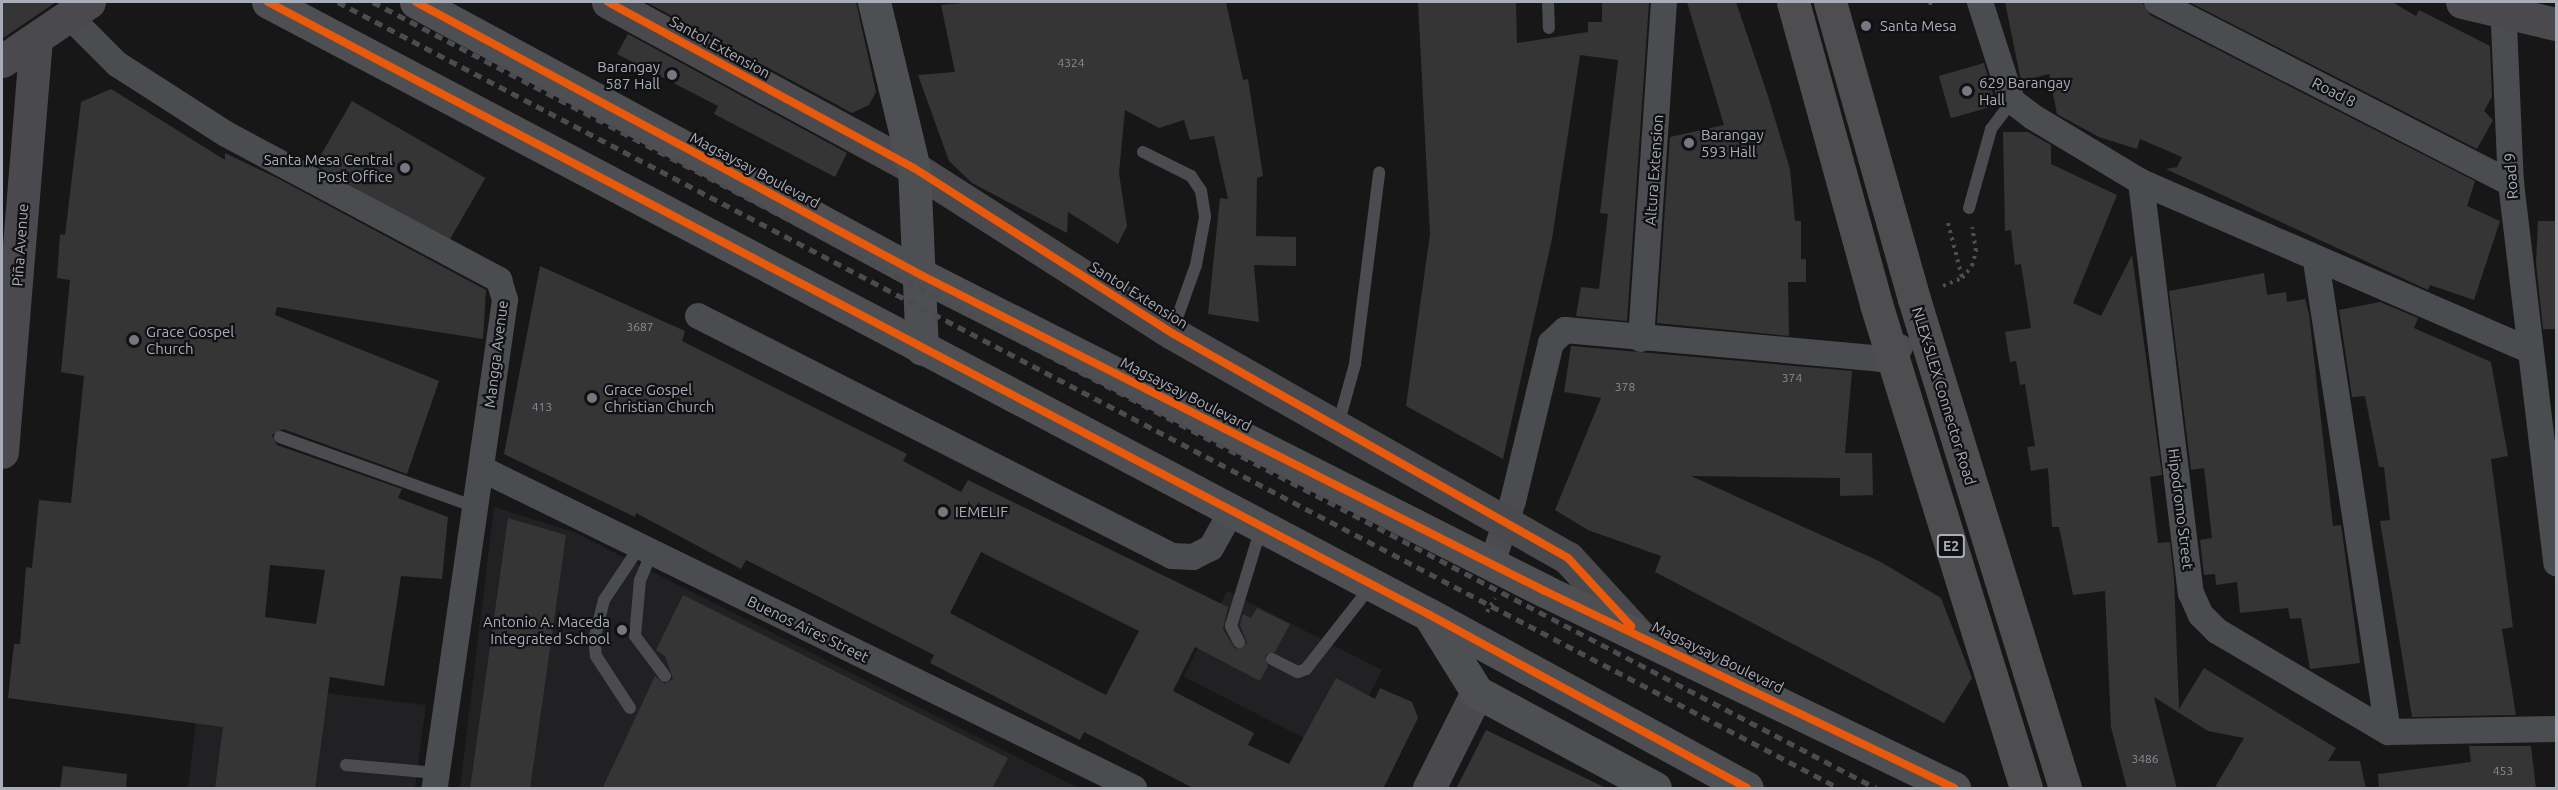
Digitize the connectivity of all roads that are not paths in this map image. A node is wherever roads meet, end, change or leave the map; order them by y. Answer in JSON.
{"nodes":[{"id":1,"x":268,"y":2,"type":"edge"},
{"id":2,"x":416,"y":2,"type":"edge"},
{"id":3,"x":608,"y":2,"type":"edge"},
{"id":4,"x":874,"y":2,"type":"edge"},
{"id":5,"x":1548,"y":2,"type":"edge"},
{"id":6,"x":1664,"y":2,"type":"edge"},
{"id":7,"x":1784,"y":2,"type":"edge"},
{"id":8,"x":1793,"y":2,"type":"edge"},
{"id":9,"x":1830,"y":2,"type":"edge"},
{"id":10,"x":1980,"y":2,"type":"edge"},
{"id":11,"x":2157,"y":2,"type":"edge"},
{"id":12,"x":2462,"y":2,"type":"edge"},
{"id":13,"x":2504,"y":8,"type":"edge"},
{"id":14,"x":79,"y":9,"type":"edge"},
{"id":15,"x":2556,"y":24,"type":"edge"},
{"id":16,"x":1549,"y":28,"type":"dead end"},
{"id":17,"x":36,"y":38,"type":"junction"},
{"id":18,"x":2,"y":61,"type":"edge"},
{"id":19,"x":2012,"y":101,"type":"junction"},
{"id":20,"x":1143,"y":152,"type":"dead end"},
{"id":21,"x":914,"y":168,"type":"junction"},
{"id":22,"x":1379,"y":173,"type":"dead end"},
{"id":23,"x":2141,"y":182,"type":"junction"},
{"id":24,"x":2511,"y":183,"type":"junction"},
{"id":25,"x":1969,"y":208,"type":"road end"},
{"id":26,"x":2316,"y":261,"type":"junction"},
{"id":27,"x":921,"y":275,"type":"junction"},
{"id":28,"x":698,"y":316,"type":"dead end"},
{"id":29,"x":8,"y":320,"type":"edge"},
{"id":30,"x":1172,"y":333,"type":"junction"},
{"id":31,"x":1641,"y":339,"type":"junction"},
{"id":32,"x":1900,"y":347,"type":"joint"},
{"id":33,"x":922,"y":349,"type":"junction"},
{"id":34,"x":2527,"y":349,"type":"junction"},
{"id":35,"x":1337,"y":429,"type":"junction"},
{"id":36,"x":280,"y":436,"type":"dead end"},
{"id":37,"x":2,"y":452,"type":"edge"},
{"id":38,"x":482,"y":469,"type":"junction"},
{"id":39,"x":476,"y":507,"type":"junction"},
{"id":40,"x":1231,"y":512,"type":"junction"},
{"id":41,"x":1506,"y":524,"type":"junction"},
{"id":42,"x":1261,"y":527,"type":"junction"},
{"id":43,"x":646,"y":549,"type":"junction"},
{"id":44,"x":1492,"y":563,"type":"junction"},
{"id":45,"x":2556,"y":563,"type":"edge"},
{"id":46,"x":1371,"y":585,"type":"junction"},
{"id":47,"x":1428,"y":614,"type":"junction"},
{"id":48,"x":1637,"y":633,"type":"junction"},
{"id":49,"x":1239,"y":642,"type":"dead end"},
{"id":50,"x":1272,"y":659,"type":"dead end"},
{"id":51,"x":665,"y":676,"type":"dead end"},
{"id":52,"x":1477,"y":692,"type":"junction"},
{"id":53,"x":630,"y":708,"type":"dead end"},
{"id":54,"x":2556,"y":729,"type":"edge"},
{"id":55,"x":2388,"y":732,"type":"junction"},
{"id":56,"x":346,"y":765,"type":"dead end"},
{"id":57,"x":436,"y":781,"type":"edge"},
{"id":58,"x":1134,"y":789,"type":"edge"},
{"id":59,"x":1429,"y":789,"type":"edge"},
{"id":60,"x":1655,"y":789,"type":"edge"},
{"id":61,"x":1747,"y":789,"type":"edge"},
{"id":62,"x":1954,"y":789,"type":"edge"},
{"id":63,"x":2026,"y":789,"type":"edge"},
{"id":64,"x":2065,"y":789,"type":"edge"}],
"edges":[{"from":1,"to":33,"type":"main road"},
{"from":2,"to":27,"type":"main road","name":"Magsaysay Boulevard"},
{"from":3,"to":21,"type":"street","name":"Santol Extension"},
{"from":4,"to":21,"type":"main road"},
{"from":5,"to":16,"type":"lane"},
{"from":6,"to":31,"type":"street","name":"Altura Extension"},
{"from":7,"to":32,"type":"lane"},
{"from":8,"to":63,"type":"highway","number":"E2"},
{"from":9,"to":64,"type":"highway","name":"NLEX-SLEX Connector Road"},
{"from":10,"to":19,"type":"street"},
{"from":11,"to":24,"type":"street","name":"Road 8"},
{"from":12,"to":13,"type":"street"},
{"from":13,"to":15,"type":"street"},
{"from":13,"to":24,"type":"street","name":"Road 9"},
{"from":14,"to":17,"type":"street"},
{"from":14,"to":38,"type":"street","name":"Mangga Avenue"},
{"from":17,"to":18,"type":"street"},
{"from":17,"to":29,"type":"street","name":"Piña Avenue"},
{"from":19,"to":23,"type":"street"},
{"from":19,"to":25,"type":"lane"},
{"from":20,"to":30,"type":"lane"},
{"from":21,"to":27,"type":"main road"},
{"from":21,"to":30,"type":"street","name":"Santol Extension"},
{"from":22,"to":35,"type":"lane"},
{"from":23,"to":26,"type":"street"},
{"from":23,"to":55,"type":"street","name":"Hipodromo Street"},
{"from":24,"to":34,"type":"street","name":"Road 9"},
{"from":26,"to":34,"type":"street"},
{"from":26,"to":55,"type":"street"},
{"from":27,"to":33,"type":"main road"},
{"from":27,"to":44,"type":"main road","name":"Magsaysay Boulevard"},
{"from":28,"to":40,"type":"street"},
{"from":29,"to":37,"type":"street","name":"Piña Avenue"},
{"from":30,"to":35,"type":"street","name":"Santol Extension"},
{"from":31,"to":32,"type":"street"},
{"from":31,"to":41,"type":"street"},
{"from":33,"to":40,"type":"main road"},
{"from":34,"to":45,"type":"street"},
{"from":35,"to":41,"type":"street","name":"Santol Extension"},
{"from":36,"to":39,"type":"lane"},
{"from":38,"to":39,"type":"street","name":"Mangga Avenue"},
{"from":38,"to":43,"type":"street","name":"Buenos Aires Street"},
{"from":39,"to":57,"type":"street","name":"Mangga Avenue"},
{"from":40,"to":42,"type":"main road"},
{"from":41,"to":44,"type":"street"},
{"from":41,"to":48,"type":"street","name":"Santol Extension"},
{"from":42,"to":46,"type":"main road"},
{"from":42,"to":49,"type":"lane"},
{"from":43,"to":51,"type":"lane"},
{"from":43,"to":53,"type":"lane"},
{"from":43,"to":58,"type":"street","name":"Buenos Aires Street"},
{"from":44,"to":48,"type":"main road","name":"Magsaysay Boulevard"},
{"from":46,"to":47,"type":"main road"},
{"from":46,"to":50,"type":"lane"},
{"from":47,"to":52,"type":"main road"},
{"from":47,"to":61,"type":"main road"},
{"from":48,"to":62,"type":"main road","name":"Magsaysay Boulevard"},
{"from":52,"to":59,"type":"street"},
{"from":52,"to":60,"type":"main road"},
{"from":54,"to":55,"type":"street"},
{"from":56,"to":57,"type":"lane"}]}
